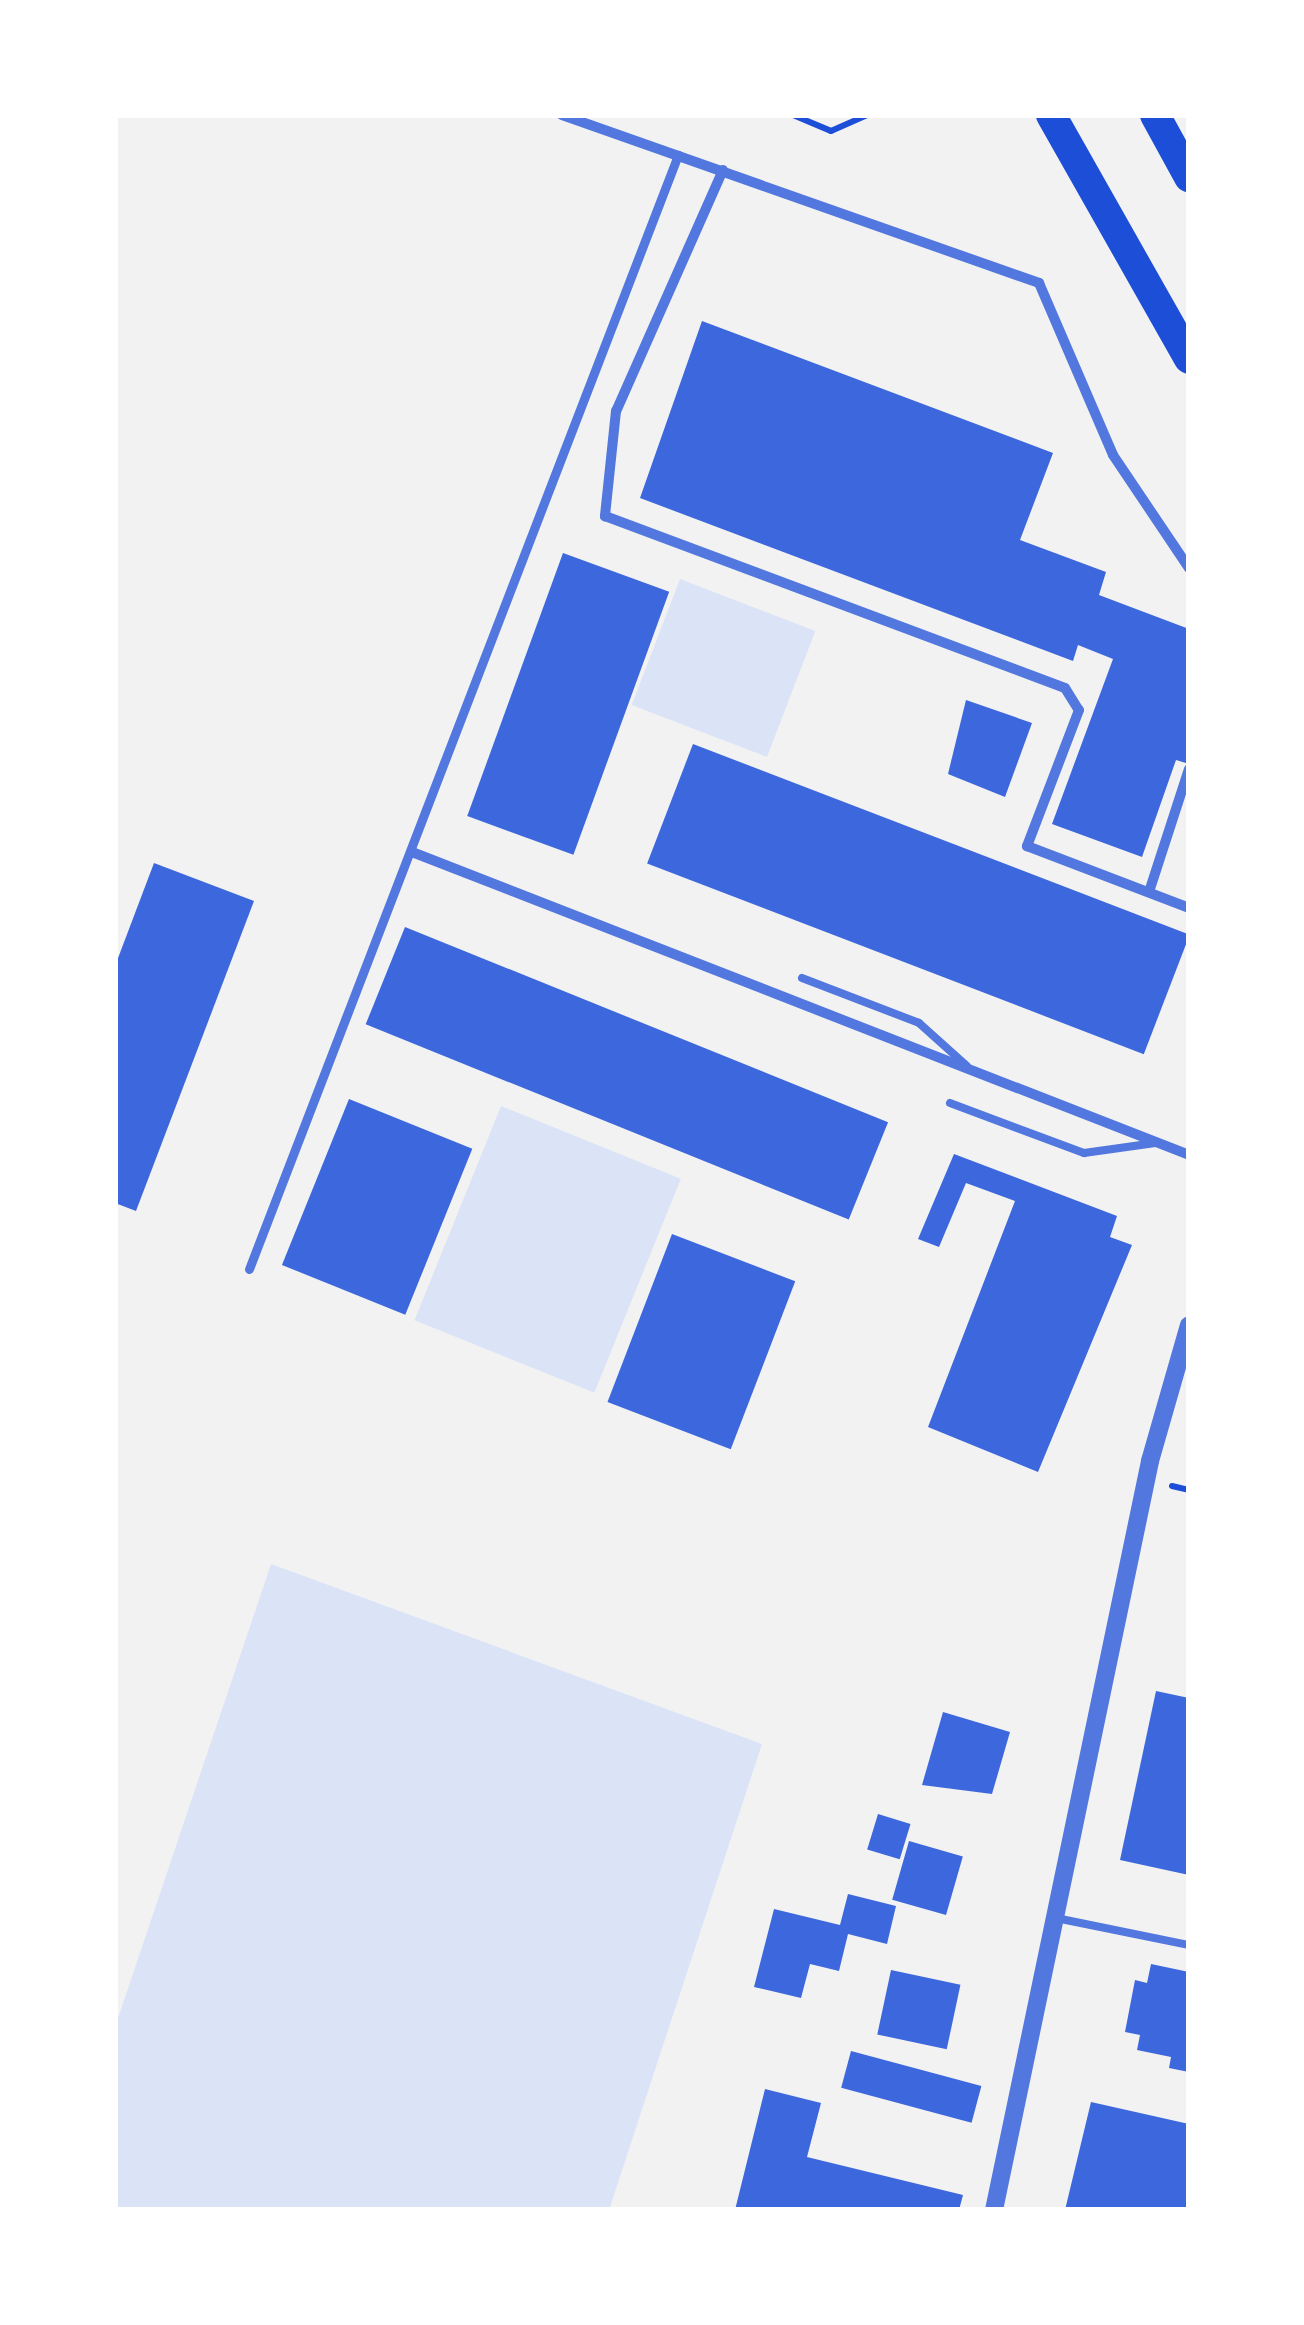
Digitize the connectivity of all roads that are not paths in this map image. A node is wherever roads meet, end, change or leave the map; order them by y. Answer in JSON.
{"nodes":[{"id":1,"x":562,"y":115,"type":"edge"},
{"id":2,"x":1050,"y":115,"type":"edge"},
{"id":3,"x":1154,"y":115,"type":"edge"},
{"id":4,"x":678,"y":156,"type":"junction"},
{"id":5,"x":723,"y":170,"type":"junction"},
{"id":6,"x":1189,"y":177,"type":"edge"},
{"id":7,"x":1189,"y":359,"type":"edge"},
{"id":8,"x":1189,"y":568,"type":"edge"},
{"id":9,"x":1189,"y":769,"type":"edge"},
{"id":10,"x":412,"y":852,"type":"junction"},
{"id":11,"x":1149,"y":892,"type":"junction"},
{"id":12,"x":1189,"y":908,"type":"edge"},
{"id":13,"x":802,"y":978,"type":"dead end"},
{"id":14,"x":974,"y":1072,"type":"junction"},
{"id":15,"x":950,"y":1102,"type":"dead end"},
{"id":16,"x":1156,"y":1143,"type":"junction"},
{"id":17,"x":1189,"y":1156,"type":"edge"},
{"id":18,"x":250,"y":1270,"type":"dead end"},
{"id":19,"x":1189,"y":1326,"type":"edge"},
{"id":20,"x":1055,"y":1918,"type":"junction"},
{"id":21,"x":1189,"y":1945,"type":"edge"},
{"id":22,"x":994,"y":2210,"type":"edge"}],
"edges":[{"from":1,"to":4,"type":"street"},
{"from":2,"to":7,"type":"highway"},
{"from":3,"to":6,"type":"highway"},
{"from":4,"to":5,"type":"street"},
{"from":4,"to":10,"type":"street"},
{"from":5,"to":8,"type":"street"},
{"from":5,"to":11,"type":"street"},
{"from":9,"to":11,"type":"street"},
{"from":10,"to":14,"type":"street"},
{"from":10,"to":18,"type":"street"},
{"from":11,"to":12,"type":"street"},
{"from":13,"to":14,"type":"lane"},
{"from":14,"to":16,"type":"street"},
{"from":15,"to":16,"type":"lane"},
{"from":16,"to":17,"type":"street"},
{"from":19,"to":20,"type":"street"},
{"from":20,"to":21,"type":"lane"},
{"from":20,"to":22,"type":"street"}]}
